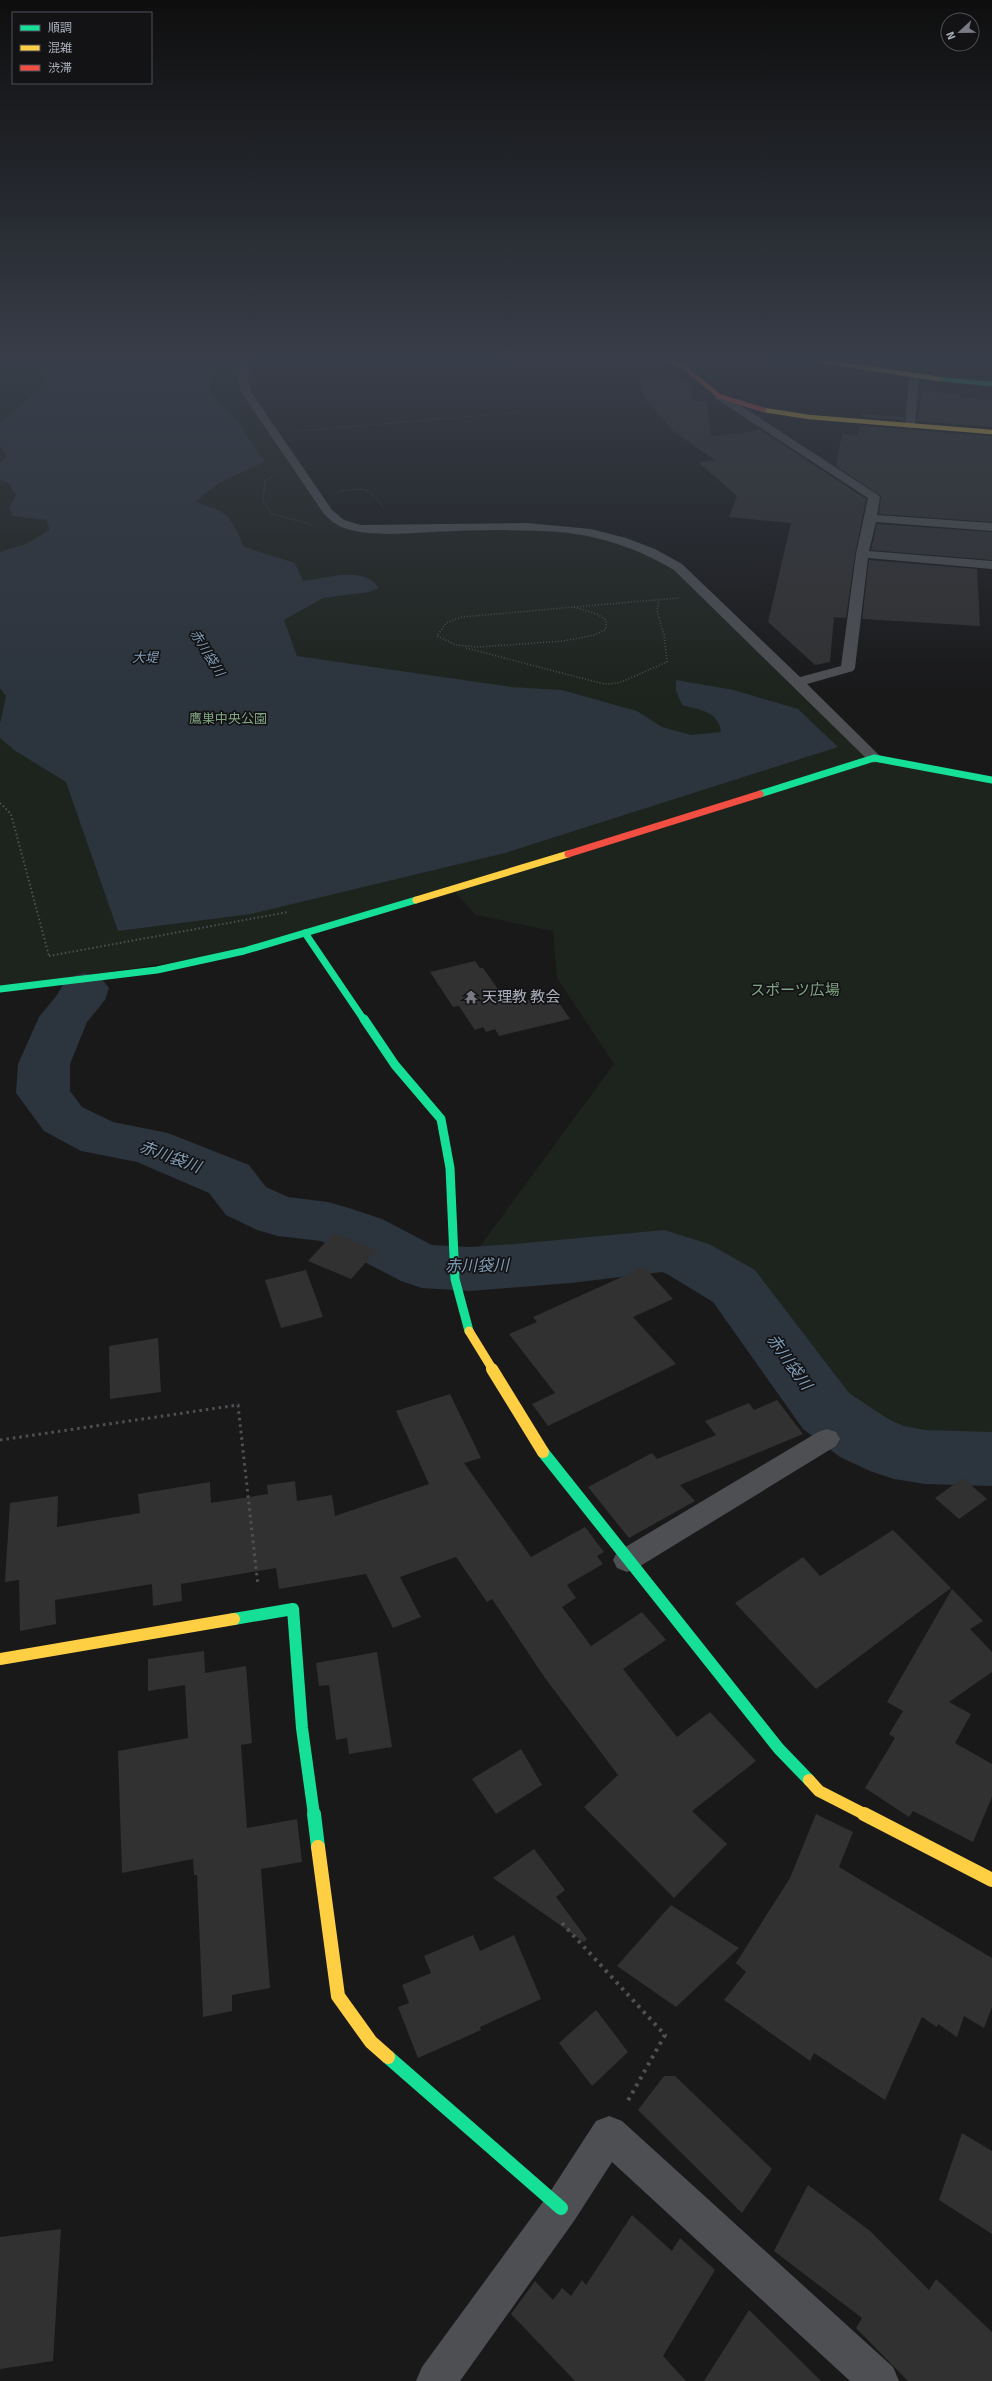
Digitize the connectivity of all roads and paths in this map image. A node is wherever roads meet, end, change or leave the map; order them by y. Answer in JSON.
{"nodes":[{"id":1,"x":284,"y":471,"type":"edge"},
{"id":2,"x":298,"y":471,"type":"edge"},
{"id":3,"x":834,"y":471,"type":"edge"},
{"id":4,"x":314,"y":493,"type":"junction"},
{"id":5,"x":387,"y":514,"type":"dead end"},
{"id":6,"x":872,"y":518,"type":"junction"},
{"id":7,"x":343,"y":524,"type":"junction"},
{"id":8,"x":992,"y":528,"type":"edge"},
{"id":9,"x":862,"y":554,"type":"junction"},
{"id":10,"x":992,"y":565,"type":"edge"},
{"id":11,"x":707,"y":596,"type":"junction"},
{"id":12,"x":659,"y":600,"type":"junction"},
{"id":13,"x":574,"y":608,"type":"junction"},
{"id":14,"x":462,"y":646,"type":"junction"},
{"id":15,"x":796,"y":683,"type":"junction"},
{"id":16,"x":874,"y":758,"type":"junction"},
{"id":17,"x":992,"y":780,"type":"edge"},
{"id":18,"x":0,"y":803,"type":"edge"},
{"id":19,"x":295,"y":911,"type":"dead end"},
{"id":20,"x":306,"y":933,"type":"junction"},
{"id":21,"x":49,"y":956,"type":"junction"},
{"id":22,"x":56,"y":982,"type":"junction"},
{"id":23,"x":0,"y":989,"type":"edge"},
{"id":24,"x":827,"y":1439,"type":"dead end"},
{"id":25,"x":0,"y":1440,"type":"edge"},
{"id":26,"x":627,"y":1560,"type":"junction"},
{"id":27,"x":261,"y":1615,"type":"junction"},
{"id":28,"x":0,"y":1659,"type":"edge"},
{"id":29,"x":992,"y":1880,"type":"edge"},
{"id":30,"x":562,"y":1923,"type":"dead end"},
{"id":31,"x":609,"y":2134,"type":"junction"},
{"id":32,"x":561,"y":2208,"type":"junction"},
{"id":33,"x":436,"y":2381,"type":"edge"},
{"id":34,"x":879,"y":2381,"type":"edge"}],
"edges":[{"from":1,"to":7,"type":"path"},
{"from":2,"to":4,"type":"street"},
{"from":3,"to":6,"type":"street"},
{"from":4,"to":5,"type":"path"},
{"from":4,"to":7,"type":"street"},
{"from":6,"to":8,"type":"street"},
{"from":6,"to":9,"type":"street"},
{"from":7,"to":11,"type":"street"},
{"from":9,"to":10,"type":"street"},
{"from":9,"to":15,"type":"street"},
{"from":11,"to":12,"type":"path"},
{"from":11,"to":15,"type":"street"},
{"from":12,"to":13,"type":"path"},
{"from":12,"to":14,"type":"path"},
{"from":13,"to":14,"type":"path"},
{"from":13,"to":14,"type":"path"},
{"from":15,"to":16,"type":"street"},
{"from":16,"to":17,"type":"street"},
{"from":16,"to":20,"type":"street"},
{"from":18,"to":21,"type":"path"},
{"from":19,"to":21,"type":"path"},
{"from":20,"to":22,"type":"street"},
{"from":20,"to":26,"type":"street"},
{"from":21,"to":22,"type":"path"},
{"from":22,"to":23,"type":"street"},
{"from":24,"to":26,"type":"street"},
{"from":25,"to":27,"type":"path"},
{"from":26,"to":29,"type":"street"},
{"from":27,"to":28,"type":"street"},
{"from":27,"to":32,"type":"street"},
{"from":30,"to":31,"type":"path"},
{"from":31,"to":32,"type":"street"},
{"from":31,"to":34,"type":"street"},
{"from":32,"to":33,"type":"street"}]}
